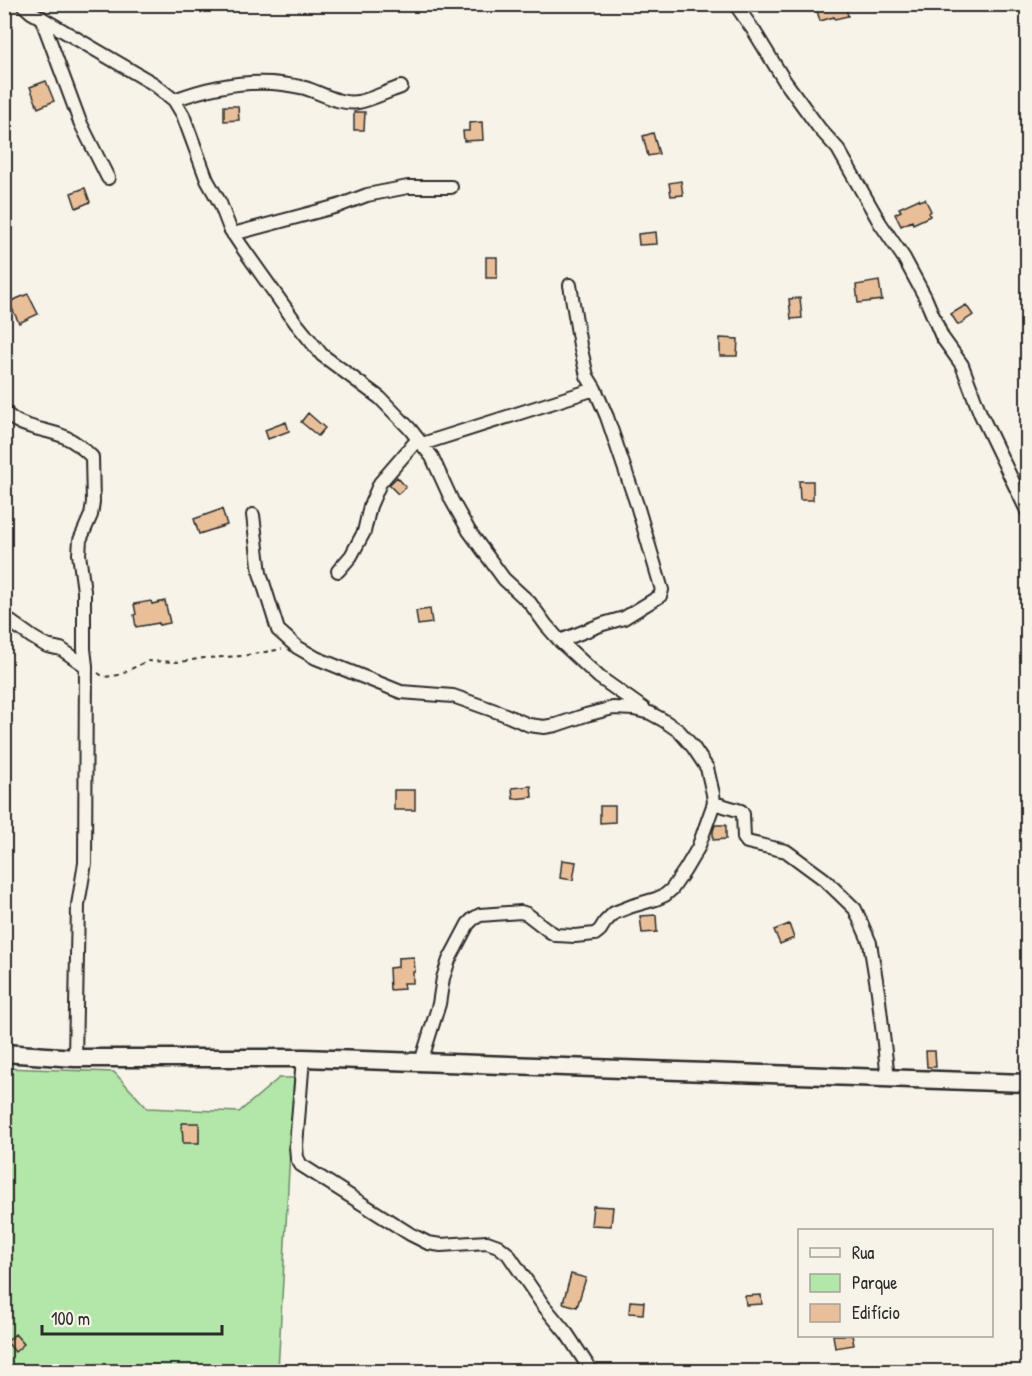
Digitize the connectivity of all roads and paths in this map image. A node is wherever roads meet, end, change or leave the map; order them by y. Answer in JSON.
{"nodes":[{"id":1,"x":22,"y":4,"type":"edge"},
{"id":2,"x":735,"y":4,"type":"edge"},
{"id":3,"x":41,"y":17,"type":"junction"},
{"id":4,"x":401,"y":87,"type":"dead end"},
{"id":5,"x":174,"y":100,"type":"junction"},
{"id":6,"x":108,"y":178,"type":"dead end"},
{"id":7,"x":451,"y":187,"type":"dead end"},
{"id":8,"x":233,"y":234,"type":"junction"},
{"id":9,"x":570,"y":285,"type":"dead end"},
{"id":10,"x":595,"y":389,"type":"junction"},
{"id":11,"x":4,"y":411,"type":"edge"},
{"id":12,"x":420,"y":441,"type":"junction"},
{"id":13,"x":1028,"y":513,"type":"edge"},
{"id":14,"x":253,"y":515,"type":"dead end"},
{"id":15,"x":338,"y":571,"type":"dead end"},
{"id":16,"x":4,"y":617,"type":"edge"},
{"id":17,"x":560,"y":641,"type":"junction"},
{"id":18,"x":297,"y":647,"type":"junction"},
{"id":19,"x":86,"y":666,"type":"junction"},
{"id":20,"x":610,"y":685,"type":"junction"},
{"id":21,"x":603,"y":710,"type":"junction"},
{"id":22,"x":650,"y":713,"type":"junction"},
{"id":23,"x":714,"y":803,"type":"junction"},
{"id":24,"x":4,"y":1053,"type":"edge"},
{"id":25,"x":75,"y":1058,"type":"junction"},
{"id":26,"x":303,"y":1058,"type":"junction"},
{"id":27,"x":421,"y":1062,"type":"junction"},
{"id":28,"x":888,"y":1078,"type":"junction"},
{"id":29,"x":1028,"y":1083,"type":"edge"},
{"id":30,"x":592,"y":1371,"type":"edge"}],
"edges":[{"from":1,"to":3,"type":"street"},
{"from":2,"to":13,"type":"street"},
{"from":3,"to":5,"type":"street"},
{"from":3,"to":6,"type":"street"},
{"from":4,"to":5,"type":"street"},
{"from":5,"to":8,"type":"street"},
{"from":7,"to":8,"type":"street"},
{"from":8,"to":12,"type":"street"},
{"from":9,"to":10,"type":"street"},
{"from":10,"to":12,"type":"street"},
{"from":10,"to":17,"type":"street"},
{"from":11,"to":19,"type":"street"},
{"from":12,"to":15,"type":"street"},
{"from":12,"to":17,"type":"street"},
{"from":14,"to":18,"type":"street"},
{"from":16,"to":19,"type":"street"},
{"from":17,"to":20,"type":"street"},
{"from":18,"to":19,"type":"path"},
{"from":18,"to":21,"type":"street"},
{"from":19,"to":25,"type":"street"},
{"from":20,"to":21,"type":"street"},
{"from":20,"to":22,"type":"street"},
{"from":21,"to":22,"type":"street"},
{"from":22,"to":23,"type":"street"},
{"from":23,"to":27,"type":"street"},
{"from":23,"to":28,"type":"street"},
{"from":24,"to":25,"type":"street"},
{"from":25,"to":26,"type":"street"},
{"from":26,"to":27,"type":"street"},
{"from":26,"to":30,"type":"street"},
{"from":27,"to":28,"type":"street"},
{"from":28,"to":29,"type":"street"}]}
